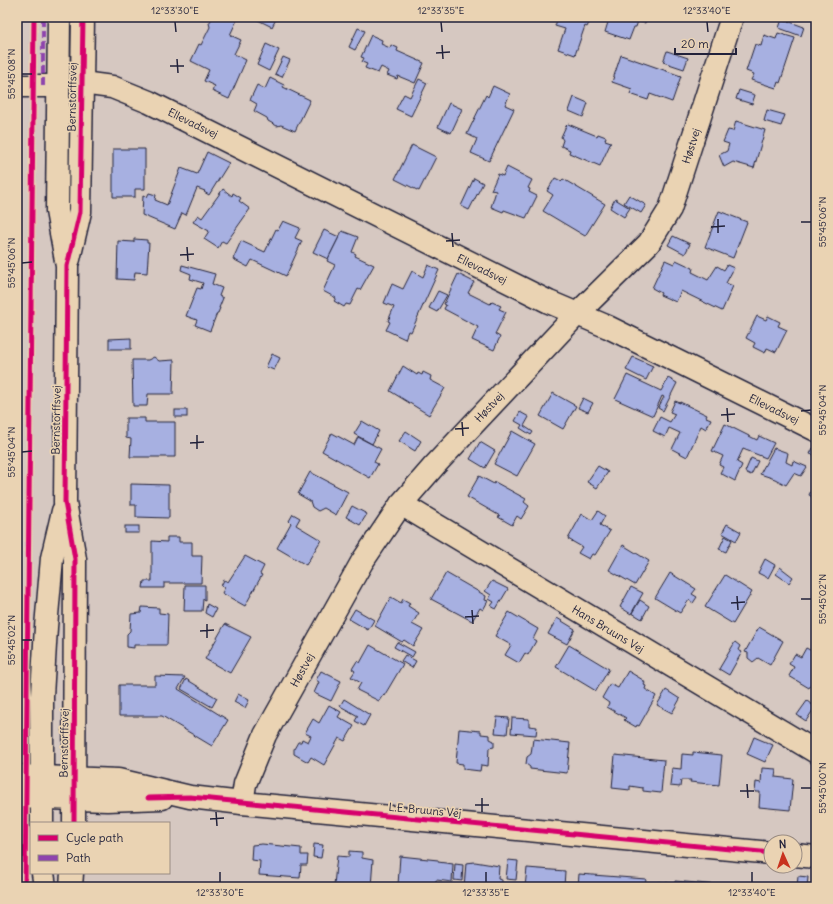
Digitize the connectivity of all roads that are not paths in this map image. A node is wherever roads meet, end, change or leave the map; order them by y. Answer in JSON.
{"nodes":[{"id":1,"x":58,"y":17,"type":"edge"},
{"id":2,"x":83,"y":17,"type":"edge"},
{"id":3,"x":732,"y":17,"type":"edge"},
{"id":4,"x":82,"y":83,"type":"junction"},
{"id":5,"x":17,"y":86,"type":"edge"},
{"id":6,"x":58,"y":86,"type":"junction"},
{"id":7,"x":67,"y":266,"type":"junction"},
{"id":8,"x":577,"y":314,"type":"junction"},
{"id":9,"x":816,"y":430,"type":"edge"},
{"id":10,"x":65,"y":502,"type":"junction"},
{"id":11,"x":401,"y":504,"type":"junction"},
{"id":12,"x":816,"y":752,"type":"edge"},
{"id":13,"x":17,"y":776,"type":"edge"},
{"id":14,"x":42,"y":776,"type":"junction"},
{"id":15,"x":74,"y":777,"type":"junction"},
{"id":16,"x":17,"y":797,"type":"edge"},
{"id":17,"x":190,"y":797,"type":"junction"},
{"id":18,"x":42,"y":798,"type":"junction"},
{"id":19,"x":74,"y":799,"type":"junction"},
{"id":20,"x":242,"y":803,"type":"junction"},
{"id":21,"x":42,"y":822,"type":"edge"},
{"id":22,"x":74,"y":822,"type":"edge"},
{"id":23,"x":763,"y":852,"type":"edge"},
{"id":24,"x":803,"y":856,"type":"edge"},
{"id":25,"x":816,"y":857,"type":"edge"},
{"id":26,"x":43,"y":874,"type":"edge"},
{"id":27,"x":72,"y":874,"type":"edge"},
{"id":28,"x":45,"y":887,"type":"edge"},
{"id":29,"x":71,"y":887,"type":"edge"}],
"edges":[{"from":1,"to":6,"type":"street","name":"Bernstorffsvej"},
{"from":2,"to":4,"type":"street","name":"Bernstorffsvej"},
{"from":3,"to":8,"type":"street","name":"Høstvej"},
{"from":4,"to":7,"type":"street","name":"Bernstorffsvej"},
{"from":4,"to":8,"type":"street","name":"Ellevadsvej"},
{"from":5,"to":6,"type":"street"},
{"from":6,"to":7,"type":"street","name":"Bernstorffsvej"},
{"from":7,"to":10,"type":"street","name":"Bernstorffsvej"},
{"from":8,"to":9,"type":"street","name":"Ellevadsvej"},
{"from":8,"to":11,"type":"street","name":"Høstvej"},
{"from":10,"to":14,"type":"street","name":"Bernstorffsvej"},
{"from":10,"to":15,"type":"street","name":"Bernstorffsvej"},
{"from":11,"to":12,"type":"street","name":"Hans Bruuns Vej"},
{"from":11,"to":20,"type":"street","name":"Høstvej"},
{"from":13,"to":14,"type":"street","name":"L.E. Bruuns Vej"},
{"from":14,"to":15,"type":"street","name":"L.E. Bruuns Vej"},
{"from":14,"to":18,"type":"street","name":"Bernstorffsvej"},
{"from":15,"to":17,"type":"street","name":"L.E. Bruuns Vej"},
{"from":15,"to":19,"type":"street","name":"Bernstorffsvej"},
{"from":16,"to":18,"type":"street","name":"L.E. Bruuns Vej"},
{"from":17,"to":19,"type":"street","name":"L.E. Bruuns Vej"},
{"from":17,"to":20,"type":"street","name":"L.E. Bruuns Vej"},
{"from":18,"to":19,"type":"street","name":"L.E. Bruuns Vej"},
{"from":18,"to":21,"type":"street","name":"Bernstorffsvej"},
{"from":19,"to":22,"type":"street","name":"Bernstorffsvej"},
{"from":20,"to":23,"type":"street","name":"L.E. Bruuns Vej"},
{"from":24,"to":25,"type":"street"},
{"from":26,"to":28,"type":"street"},
{"from":27,"to":29,"type":"street"}]}
